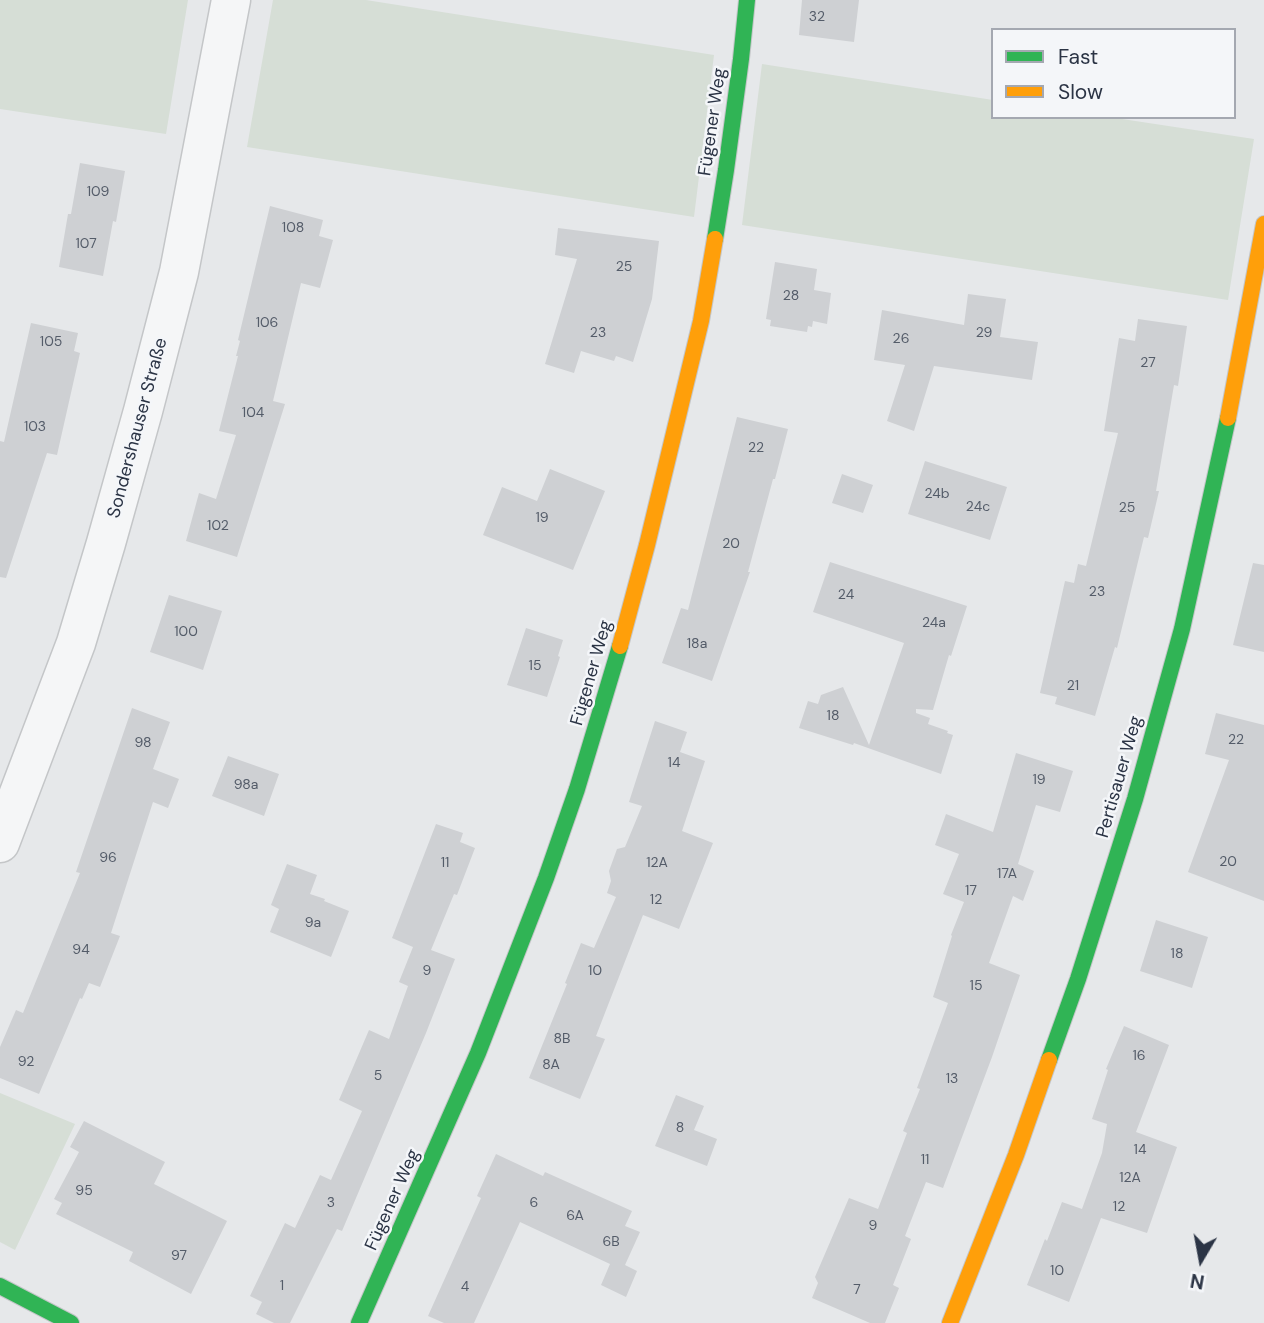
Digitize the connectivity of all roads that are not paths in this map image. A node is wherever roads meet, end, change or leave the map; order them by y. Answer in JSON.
{"nodes":[{"id":1,"x":231,"y":0,"type":"edge"},
{"id":2,"x":747,"y":0,"type":"edge"},
{"id":3,"x":1264,"y":224,"type":"edge"},
{"id":4,"x":0,"y":843,"type":"edge"},
{"id":5,"x":0,"y":1286,"type":"edge"},
{"id":6,"x":71,"y":1323,"type":"edge"},
{"id":7,"x":359,"y":1323,"type":"edge"},
{"id":8,"x":950,"y":1323,"type":"edge"}],
"edges":[{"from":1,"to":4,"type":"street","name":"Sondershauser Straße"},
{"from":2,"to":7,"type":"street","name":"Fügener Weg"},
{"from":3,"to":8,"type":"street","name":"Pertisauer Weg"},
{"from":5,"to":6,"type":"street"}]}
